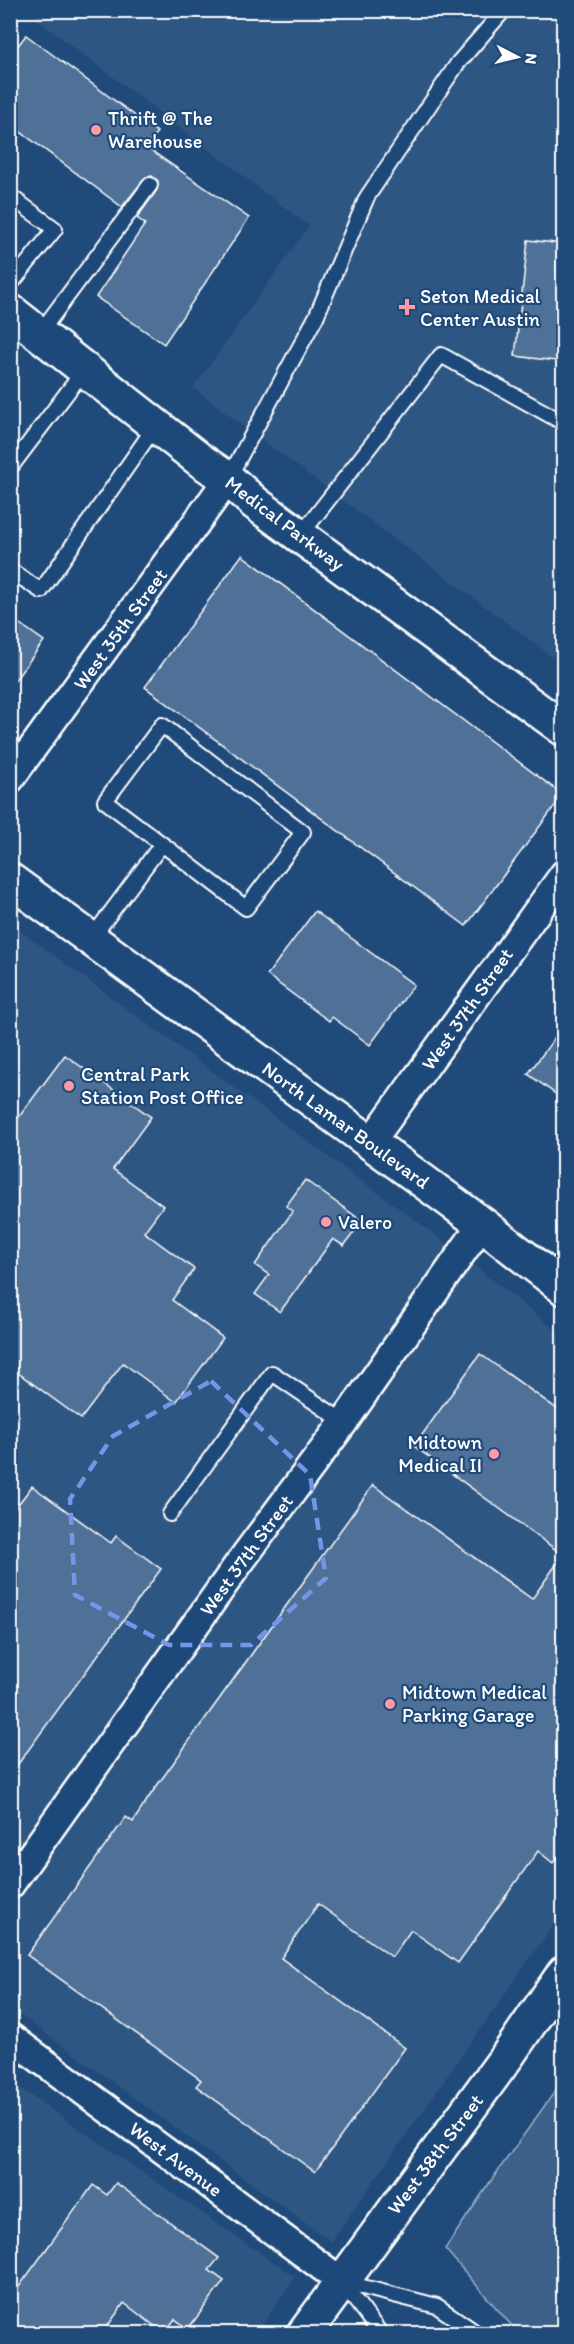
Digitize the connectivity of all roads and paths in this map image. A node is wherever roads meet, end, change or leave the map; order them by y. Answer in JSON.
{"nodes":[{"id":1,"x":504,"y":10,"type":"edge"},
{"id":2,"x":150,"y":185,"type":"dead end"},
{"id":3,"x":10,"y":196,"type":"edge"},
{"id":4,"x":10,"y":285,"type":"edge"},
{"id":5,"x":10,"y":311,"type":"edge"},
{"id":6,"x":39,"y":334,"type":"junction"},
{"id":7,"x":85,"y":369,"type":"junction"},
{"id":8,"x":564,"y":423,"type":"edge"},
{"id":9,"x":156,"y":425,"type":"junction"},
{"id":10,"x":10,"y":468,"type":"edge"},
{"id":11,"x":228,"y":479,"type":"junction"},
{"id":12,"x":300,"y":536,"type":"junction"},
{"id":13,"x":10,"y":570,"type":"edge"},
{"id":14,"x":564,"y":729,"type":"edge"},
{"id":15,"x":10,"y":779,"type":"edge"},
{"id":16,"x":162,"y":844,"type":"junction"},
{"id":17,"x":564,"y":874,"type":"edge"},
{"id":18,"x":10,"y":880,"type":"edge"},
{"id":19,"x":91,"y":939,"type":"junction"},
{"id":20,"x":370,"y":1143,"type":"junction"},
{"id":21,"x":482,"y":1224,"type":"junction"},
{"id":22,"x":564,"y":1288,"type":"edge"},
{"id":23,"x":344,"y":1422,"type":"junction"},
{"id":24,"x":170,"y":1514,"type":"dead end"},
{"id":25,"x":10,"y":1885,"type":"edge"},
{"id":26,"x":564,"y":1973,"type":"edge"},
{"id":27,"x":10,"y":2037,"type":"edge"},
{"id":28,"x":341,"y":2282,"type":"junction"},
{"id":29,"x":304,"y":2334,"type":"edge"},
{"id":30,"x":381,"y":2334,"type":"edge"},
{"id":31,"x":478,"y":2334,"type":"edge"}],
"edges":[{"from":1,"to":11,"type":"lane"},
{"from":2,"to":6,"type":"lane"},
{"from":3,"to":4,"type":"lane"},
{"from":5,"to":6,"type":"main road","name":"Medical Parkway"},
{"from":6,"to":7,"type":"main road","name":"Medical Parkway"},
{"from":7,"to":9,"type":"main road","name":"Medical Parkway"},
{"from":7,"to":10,"type":"lane"},
{"from":8,"to":12,"type":"lane"},
{"from":9,"to":11,"type":"main road","name":"Medical Parkway"},
{"from":9,"to":13,"type":"lane"},
{"from":11,"to":12,"type":"main road","name":"Medical Parkway"},
{"from":11,"to":15,"type":"street","name":"West 35th Street"},
{"from":12,"to":14,"type":"main road","name":"Medical Parkway"},
{"from":16,"to":16,"type":"lane"},
{"from":16,"to":19,"type":"lane"},
{"from":17,"to":20,"type":"street","name":"West 37th Street"},
{"from":18,"to":19,"type":"main road","name":"North Lamar Boulevard"},
{"from":19,"to":20,"type":"main road","name":"North Lamar Boulevard"},
{"from":20,"to":21,"type":"main road","name":"North Lamar Boulevard"},
{"from":21,"to":22,"type":"main road","name":"North Lamar Boulevard"},
{"from":21,"to":23,"type":"street","name":"West 37th Street"},
{"from":23,"to":24,"type":"lane"},
{"from":23,"to":25,"type":"street","name":"West 37th Street"},
{"from":26,"to":28,"type":"main road","name":"West 38th Street"},
{"from":27,"to":28,"type":"street","name":"West Avenue"},
{"from":28,"to":29,"type":"main road","name":"West 38th Street"},
{"from":28,"to":30,"type":"lane"},
{"from":28,"to":31,"type":"lane"}]}
